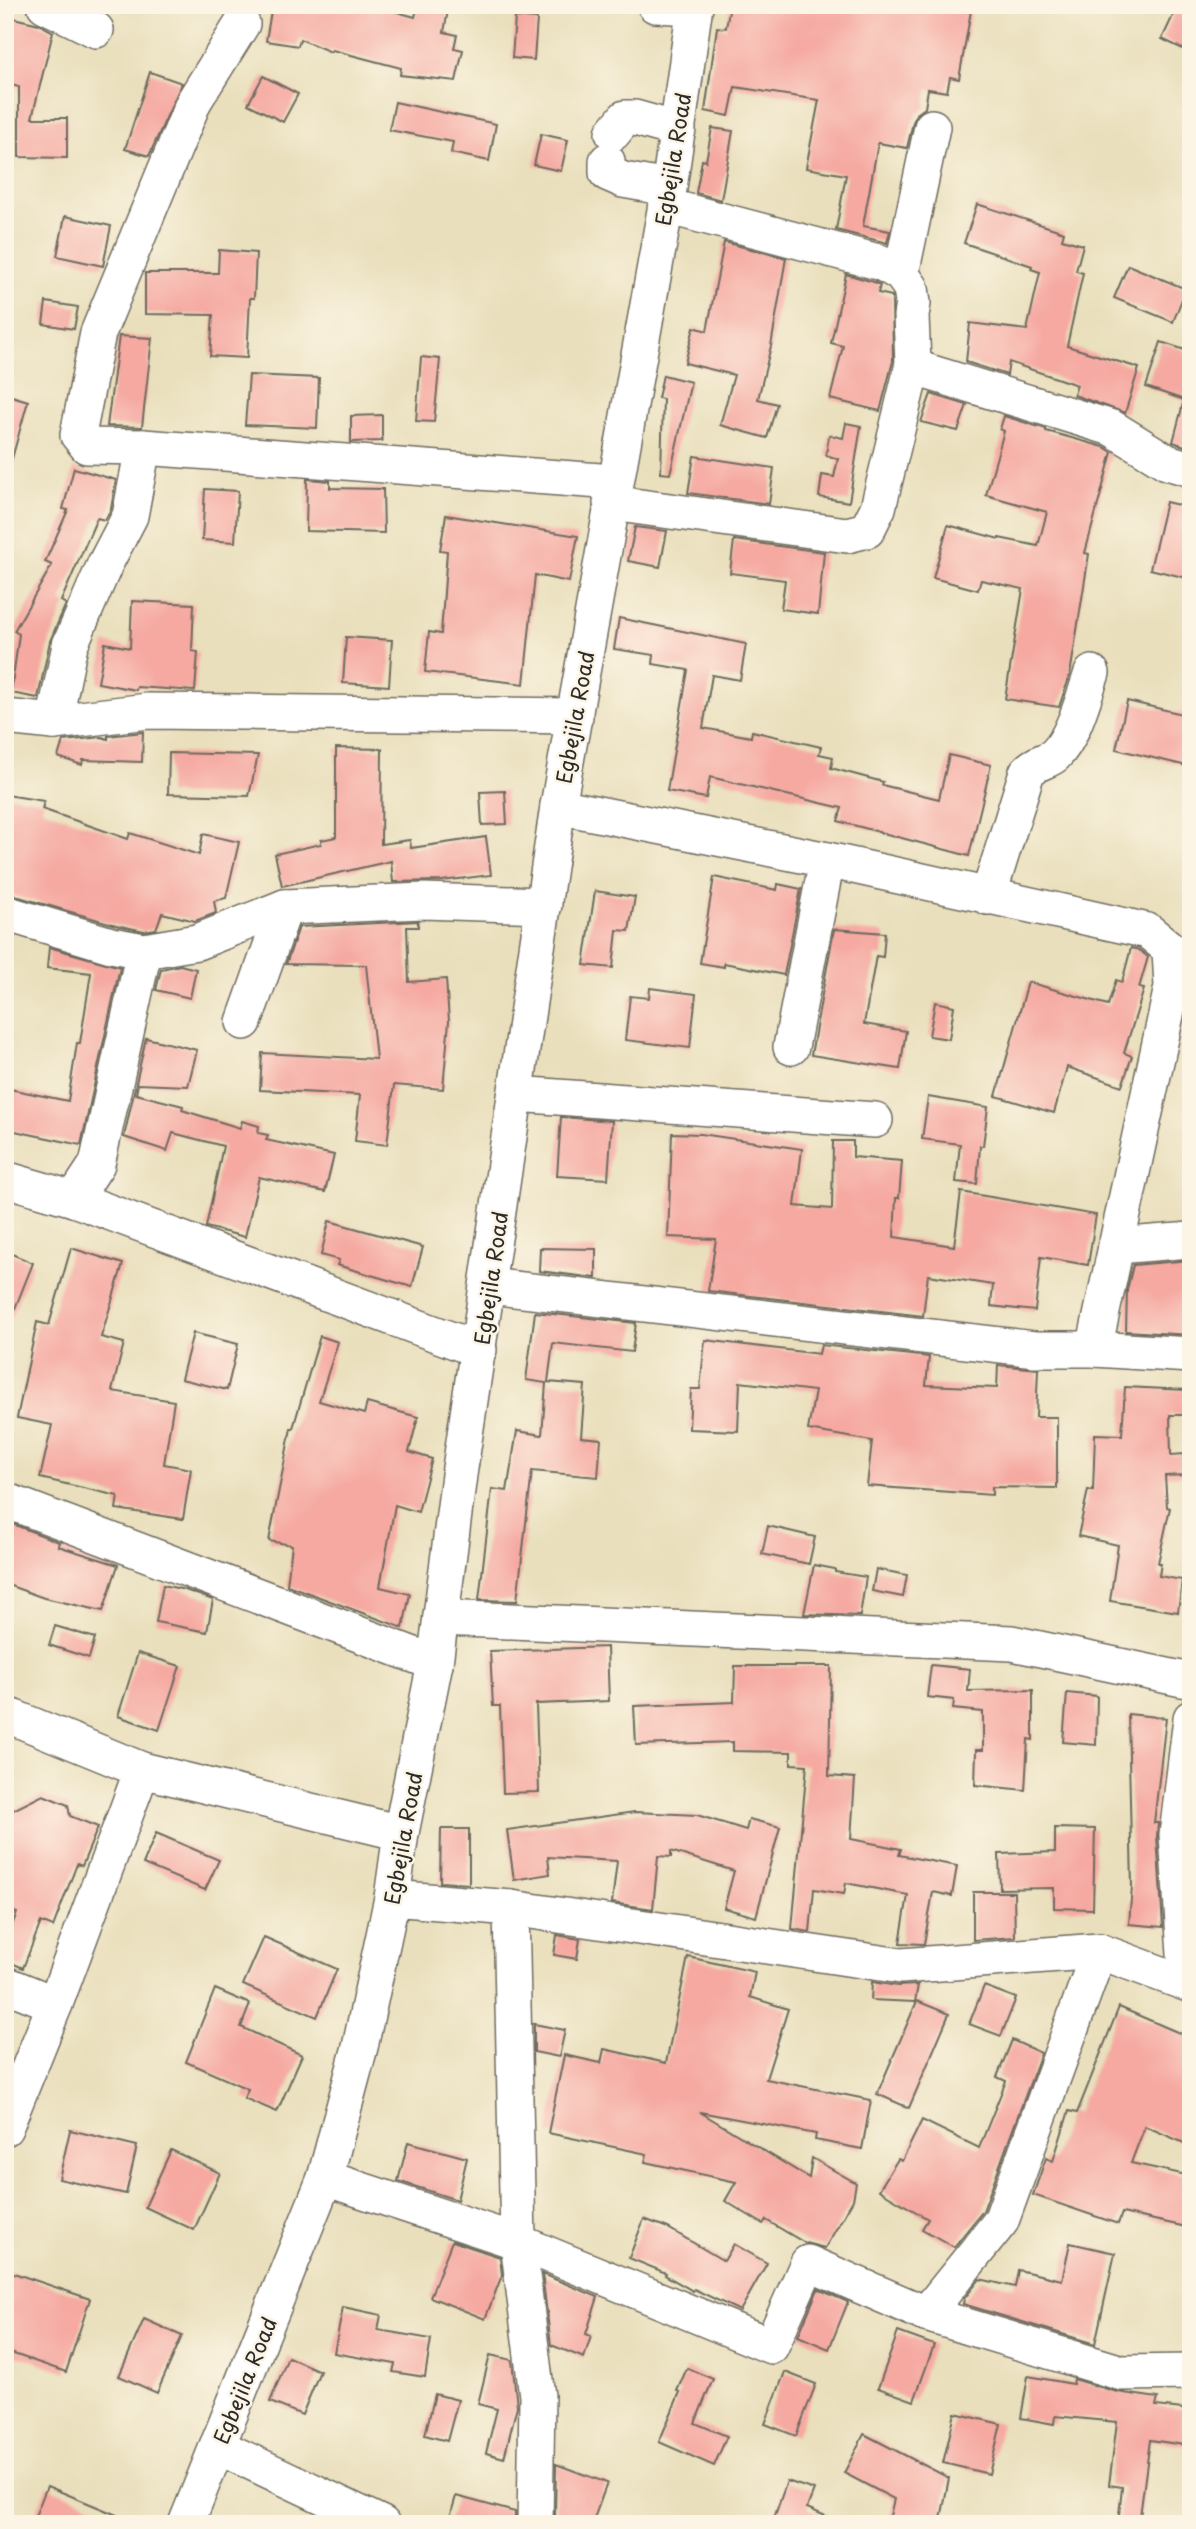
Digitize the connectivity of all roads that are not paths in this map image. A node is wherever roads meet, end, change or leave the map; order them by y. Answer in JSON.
{"nodes":[{"id":1,"x":45,"y":5,"type":"edge"},
{"id":2,"x":655,"y":5,"type":"edge"},
{"id":3,"x":695,"y":6,"type":"edge"},
{"id":4,"x":242,"y":24,"type":"dead end"},
{"id":5,"x":96,"y":30,"type":"dead end"},
{"id":6,"x":932,"y":127,"type":"dead end"},
{"id":7,"x":678,"y":130,"type":"junction"},
{"id":8,"x":667,"y":197,"type":"junction"},
{"id":9,"x":901,"y":274,"type":"junction"},
{"id":10,"x":913,"y":364,"type":"junction"},
{"id":11,"x":143,"y":447,"type":"junction"},
{"id":12,"x":1191,"y":469,"type":"edge"},
{"id":13,"x":613,"y":493,"type":"junction"},
{"id":14,"x":1092,"y":673,"type":"dead end"},
{"id":15,"x":575,"y":716,"type":"junction"},
{"id":16,"x":5,"y":717,"type":"edge"},
{"id":17,"x":54,"y":722,"type":"junction"},
{"id":18,"x":558,"y":806,"type":"junction"},
{"id":19,"x":827,"y":860,"type":"junction"},
{"id":20,"x":988,"y":897,"type":"junction"},
{"id":21,"x":544,"y":905,"type":"junction"},
{"id":22,"x":285,"y":907,"type":"junction"},
{"id":23,"x":5,"y":913,"type":"edge"},
{"id":24,"x":144,"y":951,"type":"junction"},
{"id":25,"x":244,"y":1022,"type":"dead end"},
{"id":26,"x":791,"y":1047,"type":"dead end"},
{"id":27,"x":516,"y":1094,"type":"junction"},
{"id":28,"x":875,"y":1120,"type":"dead end"},
{"id":29,"x":5,"y":1180,"type":"edge"},
{"id":30,"x":74,"y":1199,"type":"junction"},
{"id":31,"x":1191,"y":1240,"type":"edge"},
{"id":32,"x":1116,"y":1245,"type":"junction"},
{"id":33,"x":489,"y":1286,"type":"junction"},
{"id":34,"x":1094,"y":1349,"type":"junction"},
{"id":35,"x":479,"y":1350,"type":"junction"},
{"id":36,"x":1191,"y":1355,"type":"edge"},
{"id":37,"x":5,"y":1500,"type":"edge"},
{"id":38,"x":441,"y":1618,"type":"junction"},
{"id":39,"x":435,"y":1663,"type":"junction"},
{"id":40,"x":1191,"y":1681,"type":"edge"},
{"id":41,"x":5,"y":1714,"type":"edge"},
{"id":42,"x":1191,"y":1718,"type":"edge"},
{"id":43,"x":142,"y":1770,"type":"junction"},
{"id":44,"x":401,"y":1833,"type":"junction"},
{"id":45,"x":392,"y":1898,"type":"junction"},
{"id":46,"x":511,"y":1909,"type":"junction"},
{"id":47,"x":1099,"y":1951,"type":"junction"},
{"id":48,"x":5,"y":1984,"type":"edge"},
{"id":49,"x":1189,"y":1984,"type":"edge"},
{"id":50,"x":55,"y":2004,"type":"junction"},
{"id":51,"x":5,"y":2128,"type":"edge"},
{"id":52,"x":326,"y":2178,"type":"junction"},
{"id":53,"x":518,"y":2242,"type":"junction"},
{"id":54,"x":926,"y":2314,"type":"junction"},
{"id":55,"x":1191,"y":2372,"type":"edge"},
{"id":56,"x":216,"y":2446,"type":"junction"},
{"id":57,"x":187,"y":2524,"type":"edge"},
{"id":58,"x":382,"y":2524,"type":"edge"},
{"id":59,"x":535,"y":2524,"type":"edge"}],
"edges":[{"from":1,"to":5,"type":"street"},
{"from":2,"to":3,"type":"street"},
{"from":3,"to":7,"type":"street","name":"Egbejila Road"},
{"from":4,"to":11,"type":"street"},
{"from":6,"to":9,"type":"street"},
{"from":7,"to":8,"type":"street","name":"Egbejila Road"},
{"from":7,"to":8,"type":"street"},
{"from":8,"to":9,"type":"street"},
{"from":8,"to":13,"type":"street","name":"Egbejila Road"},
{"from":9,"to":10,"type":"street"},
{"from":10,"to":12,"type":"street"},
{"from":10,"to":13,"type":"street"},
{"from":11,"to":13,"type":"street"},
{"from":11,"to":17,"type":"street"},
{"from":13,"to":15,"type":"street","name":"Egbejila Road"},
{"from":14,"to":20,"type":"street"},
{"from":15,"to":17,"type":"street"},
{"from":15,"to":18,"type":"street","name":"Egbejila Road"},
{"from":16,"to":17,"type":"street"},
{"from":18,"to":19,"type":"street"},
{"from":18,"to":21,"type":"street","name":"Egbejila Road"},
{"from":19,"to":20,"type":"street"},
{"from":19,"to":26,"type":"street"},
{"from":20,"to":32,"type":"street"},
{"from":21,"to":22,"type":"street"},
{"from":21,"to":27,"type":"street","name":"Egbejila Road"},
{"from":22,"to":24,"type":"street"},
{"from":22,"to":25,"type":"street"},
{"from":23,"to":24,"type":"street"},
{"from":24,"to":30,"type":"street"},
{"from":27,"to":28,"type":"street"},
{"from":27,"to":33,"type":"street","name":"Egbejila Road"},
{"from":29,"to":30,"type":"street"},
{"from":30,"to":35,"type":"street"},
{"from":31,"to":32,"type":"street"},
{"from":32,"to":34,"type":"street"},
{"from":33,"to":34,"type":"street"},
{"from":33,"to":35,"type":"street","name":"Egbejila Road"},
{"from":34,"to":36,"type":"street"},
{"from":35,"to":38,"type":"street","name":"Egbejila Road"},
{"from":37,"to":39,"type":"street"},
{"from":38,"to":39,"type":"street","name":"Egbejila Road"},
{"from":38,"to":40,"type":"street"},
{"from":39,"to":44,"type":"street","name":"Egbejila Road"},
{"from":41,"to":43,"type":"street"},
{"from":42,"to":49,"type":"street"},
{"from":43,"to":44,"type":"street"},
{"from":43,"to":50,"type":"street"},
{"from":44,"to":45,"type":"street","name":"Egbejila Road"},
{"from":45,"to":46,"type":"street"},
{"from":45,"to":52,"type":"street","name":"Egbejila Road"},
{"from":46,"to":47,"type":"street"},
{"from":46,"to":53,"type":"street"},
{"from":47,"to":49,"type":"street"},
{"from":47,"to":54,"type":"street"},
{"from":48,"to":50,"type":"street"},
{"from":50,"to":51,"type":"street"},
{"from":52,"to":53,"type":"street"},
{"from":52,"to":56,"type":"street","name":"Egbejila Road"},
{"from":53,"to":54,"type":"street"},
{"from":53,"to":59,"type":"street"},
{"from":54,"to":55,"type":"street"},
{"from":56,"to":57,"type":"street","name":"Egbejila Road"},
{"from":56,"to":58,"type":"street"}]}
